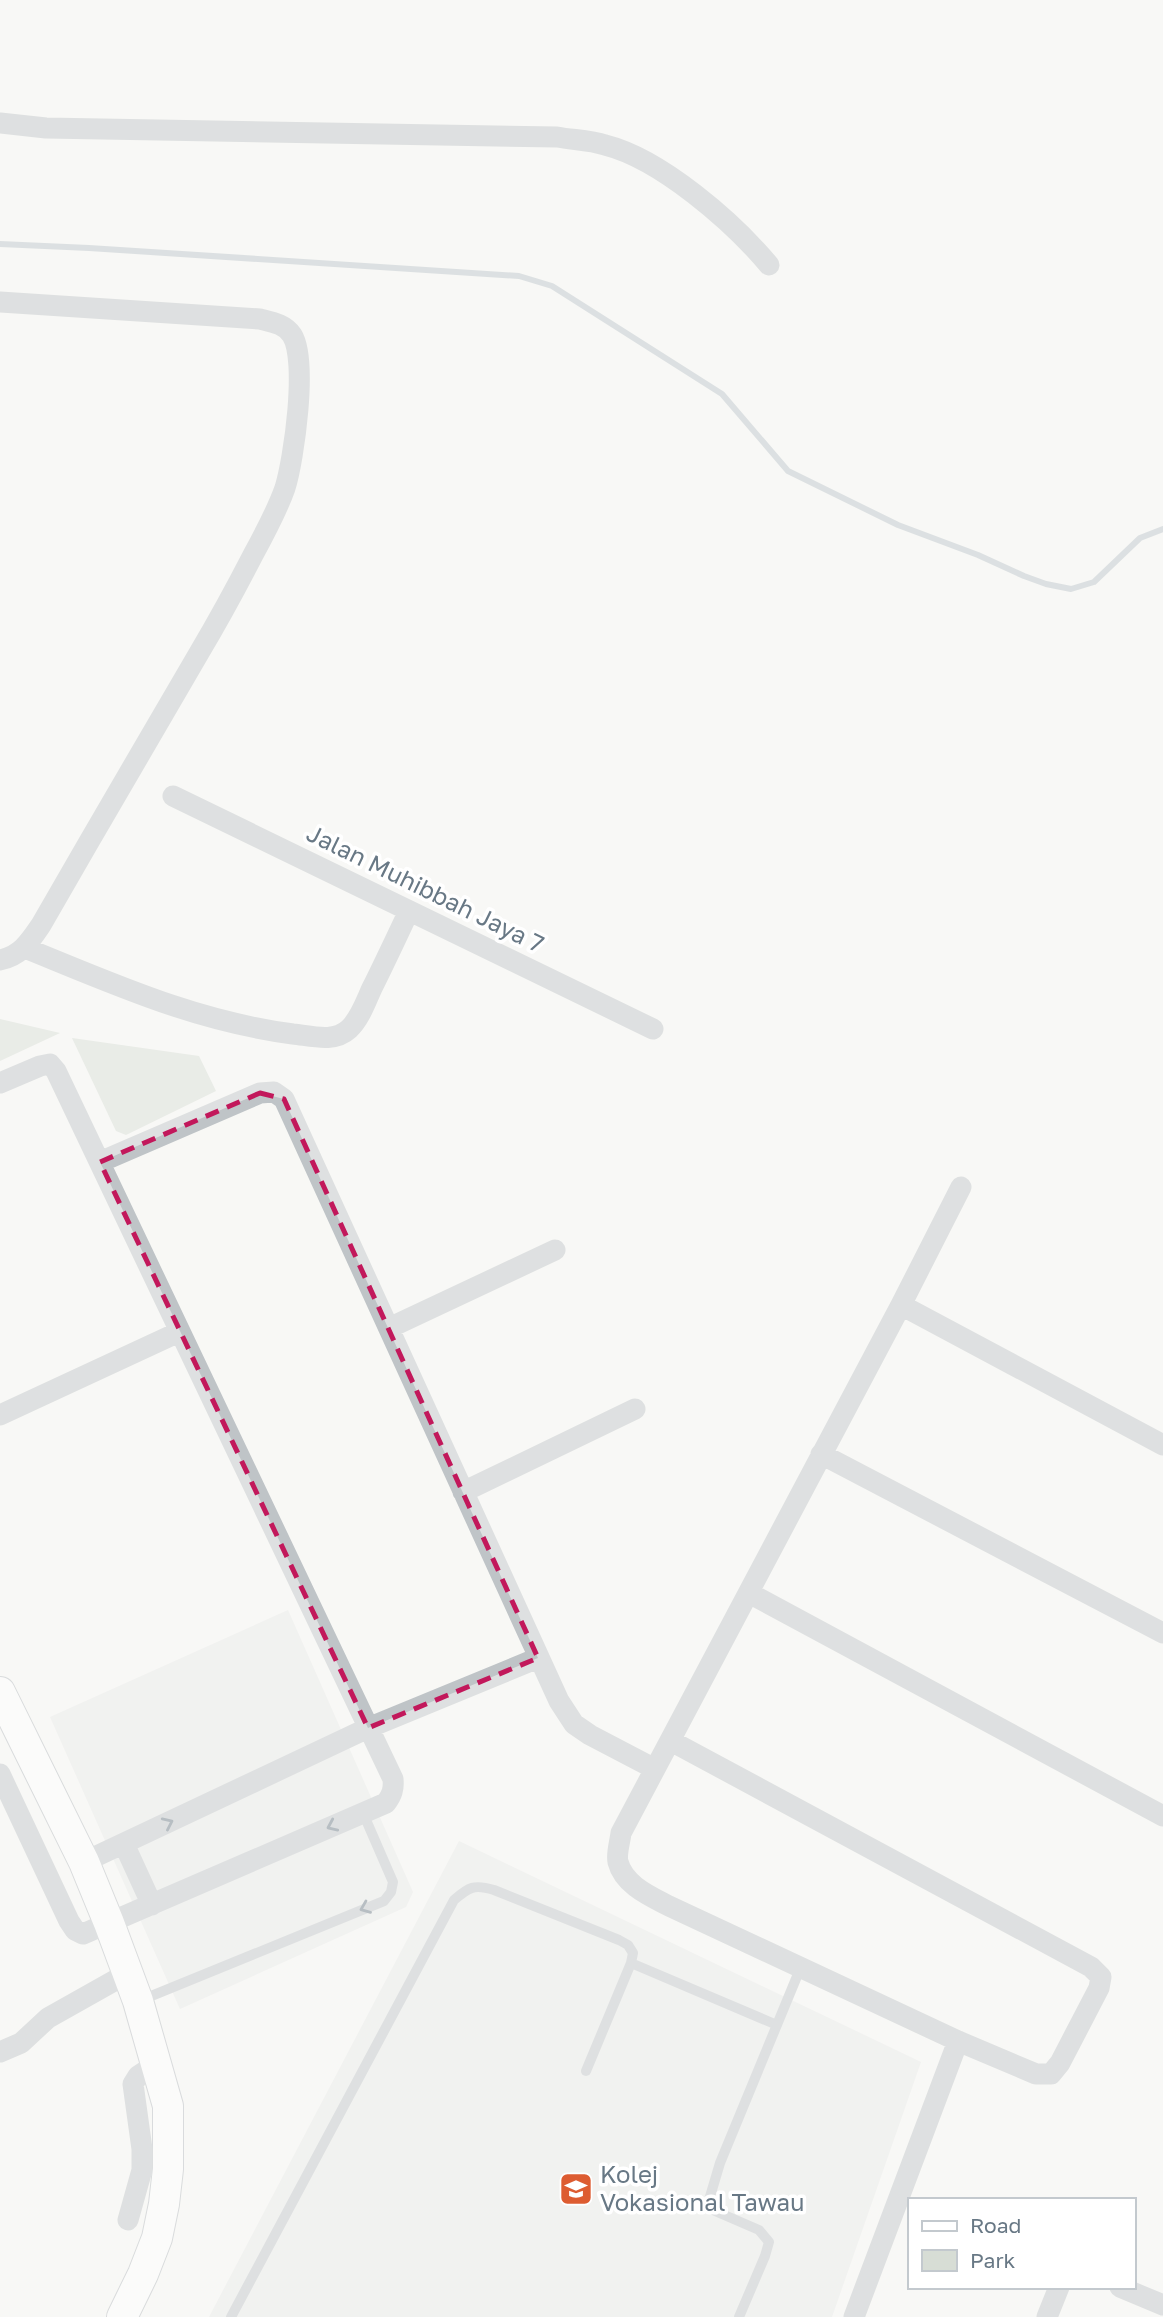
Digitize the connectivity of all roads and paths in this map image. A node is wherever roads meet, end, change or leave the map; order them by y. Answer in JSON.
{"nodes":[{"id":1,"x":0,"y":123,"type":"edge"},
{"id":2,"x":769,"y":265,"type":"dead end"},
{"id":3,"x":0,"y":302,"type":"edge"},
{"id":4,"x":173,"y":796,"type":"dead end"},
{"id":5,"x":409,"y":911,"type":"junction"},
{"id":6,"x":25,"y":948,"type":"junction"},
{"id":7,"x":0,"y":960,"type":"edge"},
{"id":8,"x":653,"y":1029,"type":"dead end"},
{"id":9,"x":0,"y":1083,"type":"edge"},
{"id":10,"x":100,"y":1162,"type":"junction"},
{"id":11,"x":961,"y":1186,"type":"dead end"},
{"id":12,"x":555,"y":1251,"type":"dead end"},
{"id":13,"x":901,"y":1305,"type":"junction"},
{"id":14,"x":389,"y":1328,"type":"junction"},
{"id":15,"x":179,"y":1332,"type":"junction"},
{"id":16,"x":635,"y":1409,"type":"dead end"},
{"id":17,"x":1,"y":1412,"type":"edge"},
{"id":18,"x":1163,"y":1444,"type":"edge"},
{"id":19,"x":821,"y":1454,"type":"junction"},
{"id":20,"x":463,"y":1492,"type":"junction"},
{"id":21,"x":749,"y":1593,"type":"junction"},
{"id":22,"x":1163,"y":1633,"type":"edge"},
{"id":23,"x":538,"y":1658,"type":"junction"},
{"id":24,"x":0,"y":1692,"type":"edge"},
{"id":25,"x":368,"y":1728,"type":"junction"},
{"id":26,"x":671,"y":1741,"type":"junction"},
{"id":27,"x":655,"y":1769,"type":"junction"},
{"id":28,"x":0,"y":1774,"type":"edge"},
{"id":29,"x":362,"y":1813,"type":"junction"},
{"id":30,"x":1163,"y":1816,"type":"edge"},
{"id":31,"x":124,"y":1844,"type":"junction"},
{"id":32,"x":84,"y":1862,"type":"junction"},
{"id":33,"x":152,"y":1905,"type":"junction"},
{"id":34,"x":110,"y":1923,"type":"junction"},
{"id":35,"x":631,"y":1963,"type":"junction"},
{"id":36,"x":800,"y":1969,"type":"junction"},
{"id":37,"x":128,"y":1973,"type":"junction"},
{"id":38,"x":138,"y":2001,"type":"junction"},
{"id":39,"x":777,"y":2025,"type":"junction"},
{"id":40,"x":958,"y":2041,"type":"junction"},
{"id":41,"x":0,"y":2052,"type":"edge"},
{"id":42,"x":156,"y":2064,"type":"junction"},
{"id":43,"x":586,"y":2071,"type":"dead end"},
{"id":44,"x":903,"y":2204,"type":"edge"},
{"id":45,"x":128,"y":2220,"type":"dead end"},
{"id":46,"x":1058,"y":2289,"type":"edge"},
{"id":47,"x":1125,"y":2289,"type":"edge"},
{"id":48,"x":1163,"y":2305,"type":"edge"},
{"id":49,"x":122,"y":2317,"type":"edge"},
{"id":50,"x":232,"y":2317,"type":"edge"},
{"id":51,"x":739,"y":2317,"type":"edge"},
{"id":52,"x":854,"y":2317,"type":"edge"},
{"id":53,"x":1047,"y":2317,"type":"edge"}],
"edges":[{"from":1,"to":2,"type":"street"},
{"from":3,"to":6,"type":"street"},
{"from":4,"to":5,"type":"street","name":"Jalan Muhibbah Jaya 7"},
{"from":5,"to":6,"type":"street"},
{"from":5,"to":8,"type":"street","name":"Jalan Muhibbah Jaya 7"},
{"from":6,"to":7,"type":"street"},
{"from":9,"to":10,"type":"street"},
{"from":10,"to":14,"type":"street"},
{"from":10,"to":15,"type":"street"},
{"from":11,"to":13,"type":"street"},
{"from":12,"to":14,"type":"street"},
{"from":13,"to":18,"type":"street"},
{"from":13,"to":19,"type":"street"},
{"from":14,"to":20,"type":"street"},
{"from":15,"to":17,"type":"street"},
{"from":15,"to":25,"type":"street"},
{"from":16,"to":20,"type":"street"},
{"from":19,"to":21,"type":"street"},
{"from":19,"to":22,"type":"street"},
{"from":20,"to":23,"type":"street"},
{"from":21,"to":26,"type":"street"},
{"from":21,"to":30,"type":"street"},
{"from":23,"to":25,"type":"street"},
{"from":23,"to":27,"type":"street"},
{"from":24,"to":32,"type":"street"},
{"from":25,"to":29,"type":"street"},
{"from":31,"to":25,"type":"street","one_way":true},
{"from":26,"to":27,"type":"street"},
{"from":26,"to":40,"type":"street"},
{"from":27,"to":36,"type":"street"},
{"from":28,"to":34,"type":"street"},
{"from":29,"to":33,"type":"street","one_way":true},
{"from":29,"to":38,"type":"lane","one_way":true},
{"from":31,"to":32,"type":"street"},
{"from":31,"to":33,"type":"street"},
{"from":32,"to":34,"type":"street"},
{"from":33,"to":34,"type":"street"},
{"from":34,"to":37,"type":"street"},
{"from":35,"to":39,"type":"lane"},
{"from":35,"to":43,"type":"lane"},
{"from":35,"to":50,"type":"lane"},
{"from":36,"to":39,"type":"lane"},
{"from":36,"to":40,"type":"street"},
{"from":37,"to":38,"type":"street"},
{"from":37,"to":41,"type":"street"},
{"from":38,"to":42,"type":"street"},
{"from":39,"to":51,"type":"lane"},
{"from":40,"to":44,"type":"street"},
{"from":42,"to":45,"type":"street"},
{"from":42,"to":49,"type":"street"},
{"from":44,"to":52,"type":"street"},
{"from":46,"to":53,"type":"street"},
{"from":47,"to":48,"type":"street"}]}
